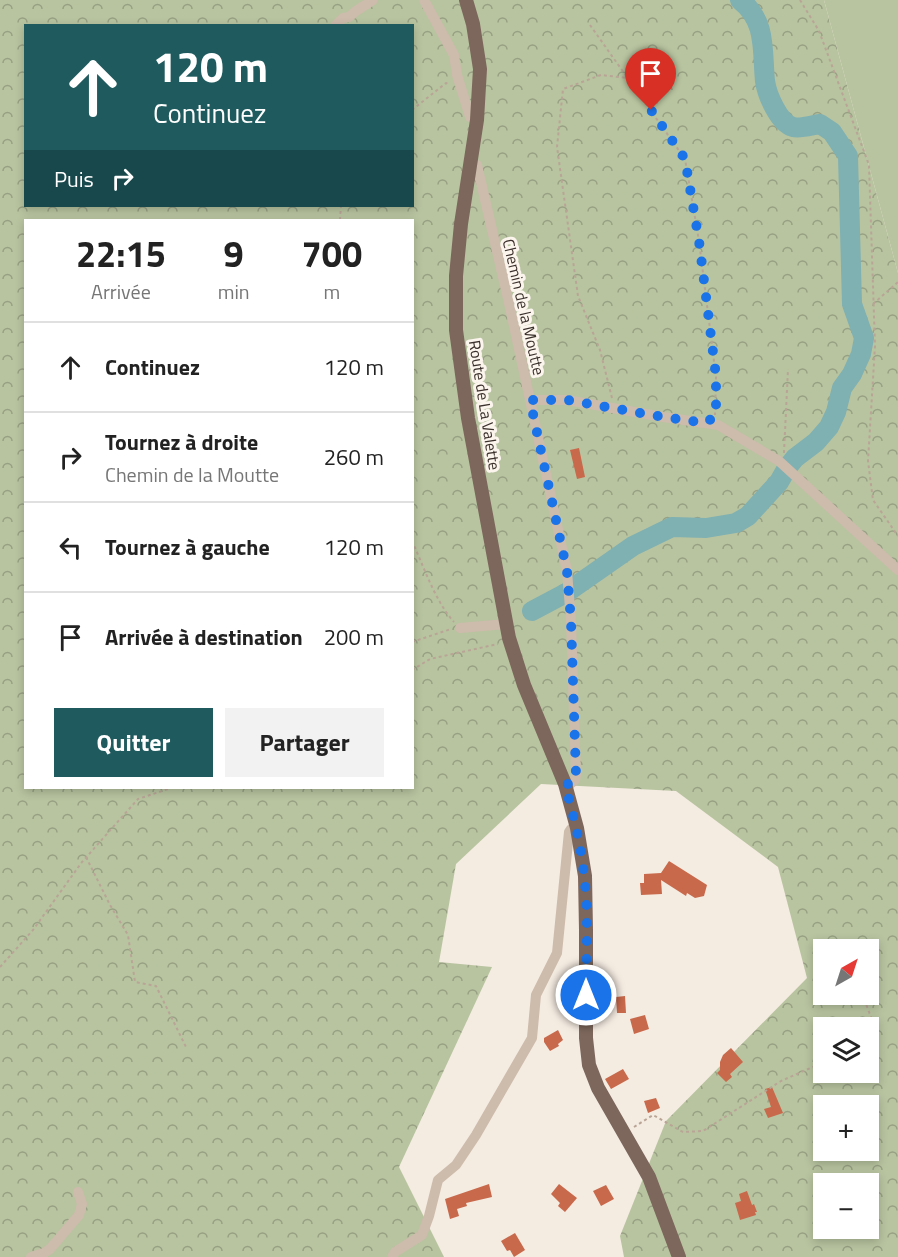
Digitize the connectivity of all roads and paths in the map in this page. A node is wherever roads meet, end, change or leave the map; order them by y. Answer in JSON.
{"nodes":[{"id":1,"x":373,"y":0,"type":"edge"},
{"id":2,"x":424,"y":0,"type":"edge"},
{"id":3,"x":466,"y":0,"type":"edge"},
{"id":4,"x":800,"y":0,"type":"edge"},
{"id":5,"x":336,"y":24,"type":"edge"},
{"id":6,"x":590,"y":24,"type":"dead end"},
{"id":7,"x":628,"y":78,"type":"junction"},
{"id":8,"x":460,"y":85,"type":"junction"},
{"id":9,"x":414,"y":108,"type":"edge"},
{"id":10,"x":477,"y":120,"type":"junction"},
{"id":11,"x":471,"y":163,"type":"junction"},
{"id":12,"x":898,"y":282,"type":"edge"},
{"id":13,"x":873,"y":304,"type":"junction"},
{"id":14,"x":788,"y":369,"type":"dead end"},
{"id":15,"x":530,"y":400,"type":"junction"},
{"id":16,"x":614,"y":408,"type":"junction"},
{"id":17,"x":706,"y":423,"type":"junction"},
{"id":18,"x":783,"y":465,"type":"junction"},
{"id":19,"x":898,"y":536,"type":"edge"},
{"id":20,"x":414,"y":545,"type":"edge"},
{"id":21,"x":898,"y":570,"type":"edge"},
{"id":22,"x":506,"y":624,"type":"junction"},
{"id":23,"x":460,"y":628,"type":"junction"},
{"id":24,"x":509,"y":639,"type":"junction"},
{"id":25,"x":414,"y":641,"type":"edge"},
{"id":26,"x":414,"y":669,"type":"edge"},
{"id":27,"x":565,"y":784,"type":"junction"},
{"id":28,"x":168,"y":789,"type":"edge"},
{"id":29,"x":577,"y":828,"type":"junction"},
{"id":30,"x":86,"y":857,"type":"junction"},
{"id":31,"x":0,"y":967,"type":"edge"},
{"id":32,"x":186,"y":1047,"type":"dead end"},
{"id":33,"x":813,"y":1067,"type":"edge"},
{"id":34,"x":624,"y":1134,"type":"junction"},
{"id":35,"x":78,"y":1192,"type":"dead end"},
{"id":36,"x":31,"y":1257,"type":"edge"},
{"id":37,"x":392,"y":1257,"type":"edge"},
{"id":38,"x":679,"y":1257,"type":"edge"}],
"edges":[{"from":1,"to":5,"type":"street"},
{"from":2,"to":8,"type":"street"},
{"from":3,"to":10,"type":"main road","name":"Route de La Valette"},
{"from":4,"to":13,"type":"path"},
{"from":6,"to":7,"type":"path"},
{"from":7,"to":16,"type":"path"},
{"from":7,"to":17,"type":"path"},
{"from":8,"to":9,"type":"path"},
{"from":8,"to":10,"type":"street"},
{"from":10,"to":11,"type":"main road","name":"Route de La Valette"},
{"from":11,"to":15,"type":"street","name":"Chemin de la Moutte"},
{"from":11,"to":22,"type":"main road","name":"Route de La Valette"},
{"from":12,"to":13,"type":"path"},
{"from":13,"to":19,"type":"path"},
{"from":14,"to":18,"type":"path"},
{"from":15,"to":16,"type":"street","name":"Chemin de la Moutte"},
{"from":15,"to":27,"type":"street"},
{"from":16,"to":17,"type":"street","name":"Chemin de la Moutte"},
{"from":17,"to":18,"type":"street","name":"Chemin de la Moutte"},
{"from":18,"to":21,"type":"street","name":"Chemin de la Moutte"},
{"from":20,"to":23,"type":"path"},
{"from":22,"to":23,"type":"street"},
{"from":22,"to":24,"type":"main road","name":"Route de La Valette"},
{"from":23,"to":25,"type":"path"},
{"from":24,"to":26,"type":"path"},
{"from":24,"to":27,"type":"main road","name":"Route de La Valette"},
{"from":27,"to":29,"type":"main road","name":"Route de La Valette"},
{"from":28,"to":30,"type":"path"},
{"from":29,"to":34,"type":"main road","name":"Route de La Valette"},
{"from":29,"to":37,"type":"street"},
{"from":30,"to":31,"type":"path"},
{"from":30,"to":32,"type":"path"},
{"from":33,"to":34,"type":"path"},
{"from":34,"to":38,"type":"main road","name":"Route de La Valette"},
{"from":35,"to":36,"type":"street"}]}
